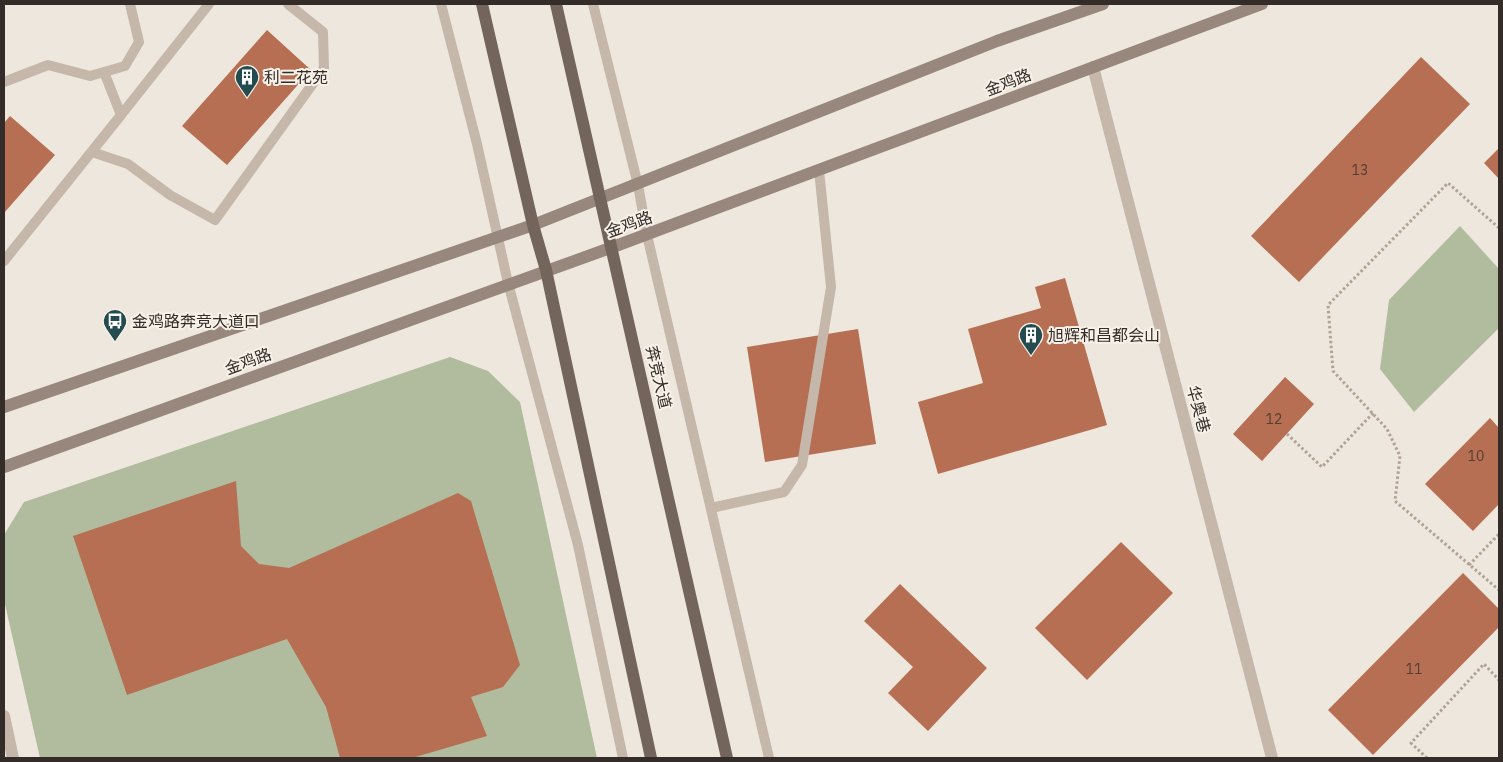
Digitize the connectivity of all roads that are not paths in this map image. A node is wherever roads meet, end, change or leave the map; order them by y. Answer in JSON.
{"nodes":[{"id":1,"x":130,"y":4,"type":"edge"},
{"id":2,"x":209,"y":4,"type":"edge"},
{"id":3,"x":288,"y":4,"type":"edge"},
{"id":4,"x":441,"y":4,"type":"edge"},
{"id":5,"x":482,"y":4,"type":"edge"},
{"id":6,"x":556,"y":4,"type":"edge"},
{"id":7,"x":593,"y":4,"type":"edge"},
{"id":8,"x":1103,"y":4,"type":"edge"},
{"id":9,"x":1262,"y":4,"type":"edge"},
{"id":10,"x":1093,"y":67,"type":"junction"},
{"id":11,"x":104,"y":72,"type":"junction"},
{"id":12,"x":4,"y":82,"type":"edge"},
{"id":13,"x":121,"y":115,"type":"junction"},
{"id":14,"x":92,"y":152,"type":"junction"},
{"id":15,"x":819,"y":170,"type":"junction"},
{"id":16,"x":638,"y":184,"type":"junction"},
{"id":17,"x":602,"y":198,"type":"junction"},
{"id":18,"x":533,"y":225,"type":"junction"},
{"id":19,"x":647,"y":235,"type":"junction"},
{"id":20,"x":499,"y":237,"type":"junction"},
{"id":21,"x":613,"y":247,"type":"junction"},
{"id":22,"x":4,"y":262,"type":"edge"},
{"id":23,"x":546,"y":270,"type":"junction"},
{"id":24,"x":508,"y":284,"type":"junction"},
{"id":25,"x":4,"y":407,"type":"edge"},
{"id":26,"x":4,"y":467,"type":"edge"},
{"id":27,"x":711,"y":508,"type":"junction"},
{"id":28,"x":4,"y":716,"type":"edge"},
{"id":29,"x":13,"y":758,"type":"edge"},
{"id":30,"x":624,"y":758,"type":"edge"},
{"id":31,"x":651,"y":758,"type":"edge"},
{"id":32,"x":727,"y":758,"type":"edge"},
{"id":33,"x":769,"y":758,"type":"edge"},
{"id":34,"x":1272,"y":758,"type":"edge"}],
"edges":[{"from":1,"to":11,"type":"lane"},
{"from":2,"to":13,"type":"lane"},
{"from":3,"to":14,"type":"lane"},
{"from":4,"to":20,"type":"lane"},
{"from":5,"to":18,"type":"main road"},
{"from":6,"to":17,"type":"main road","name":"奔竞大道"},
{"from":7,"to":16,"type":"lane"},
{"from":8,"to":16,"type":"main road","name":"金鸡路"},
{"from":9,"to":10,"type":"main road","name":"金鸡路"},
{"from":10,"to":15,"type":"main road","name":"金鸡路"},
{"from":10,"to":34,"type":"street","name":"华奥巷"},
{"from":11,"to":12,"type":"lane"},
{"from":11,"to":13,"type":"lane"},
{"from":13,"to":14,"type":"lane"},
{"from":14,"to":22,"type":"lane"},
{"from":15,"to":19,"type":"main road","name":"金鸡路"},
{"from":15,"to":27,"type":"lane"},
{"from":16,"to":17,"type":"main road","name":"金鸡路"},
{"from":16,"to":19,"type":"lane"},
{"from":17,"to":18,"type":"main road","name":"金鸡路"},
{"from":17,"to":21,"type":"main road","name":"奔竞大道"},
{"from":18,"to":20,"type":"main road","name":"金鸡路"},
{"from":18,"to":23,"type":"main road"},
{"from":19,"to":21,"type":"main road","name":"金鸡路"},
{"from":19,"to":27,"type":"lane"},
{"from":20,"to":24,"type":"lane"},
{"from":20,"to":25,"type":"main road","name":"金鸡路"},
{"from":21,"to":23,"type":"main road","name":"金鸡路"},
{"from":21,"to":32,"type":"main road","name":"奔竞大道"},
{"from":23,"to":24,"type":"main road","name":"金鸡路"},
{"from":23,"to":31,"type":"main road"},
{"from":24,"to":26,"type":"main road","name":"金鸡路"},
{"from":24,"to":30,"type":"lane"},
{"from":27,"to":33,"type":"lane"},
{"from":28,"to":29,"type":"street"}]}
